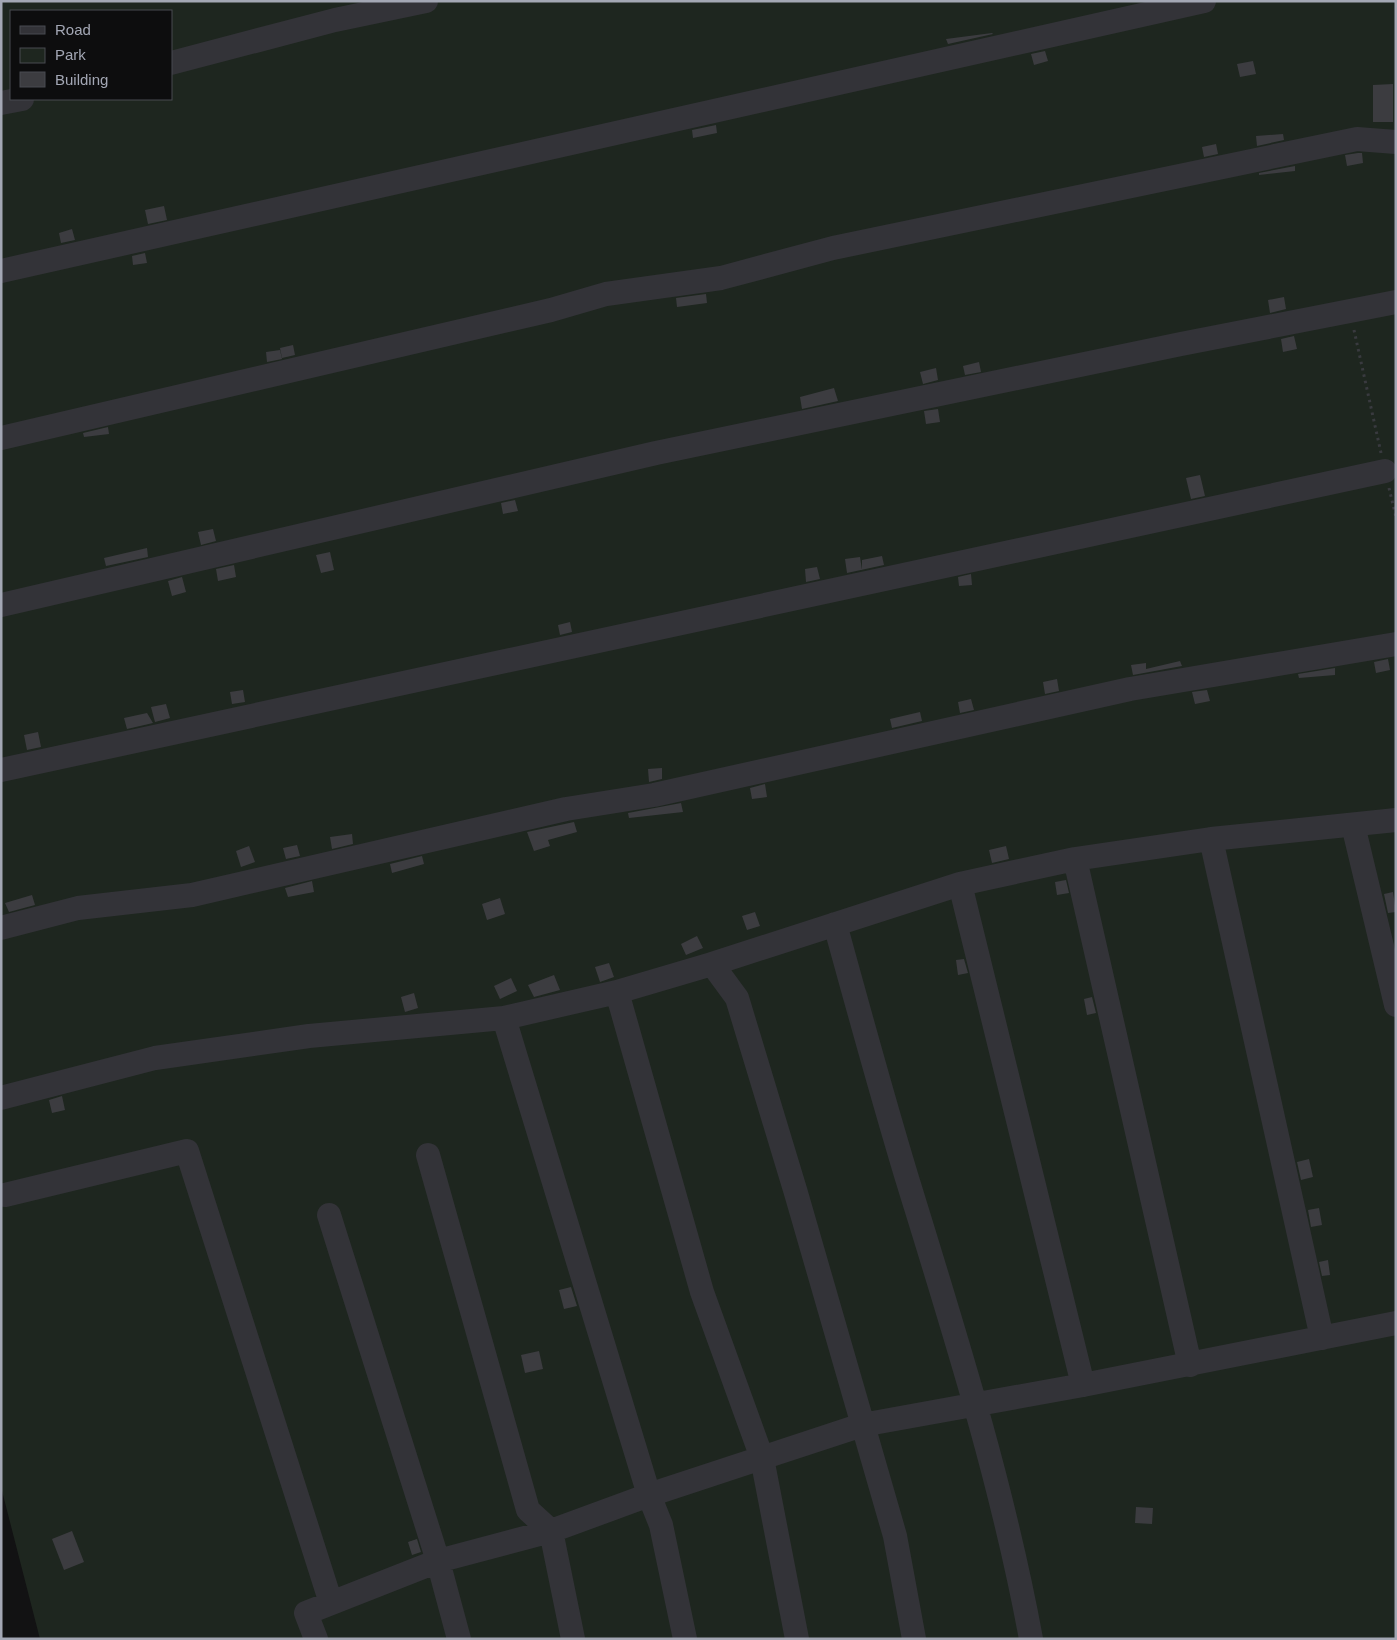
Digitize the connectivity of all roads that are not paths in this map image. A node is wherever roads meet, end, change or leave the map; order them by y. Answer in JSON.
{"nodes":[{"id":1,"x":426,"y":1,"type":"edge"},
{"id":2,"x":1204,"y":1,"type":"edge"},
{"id":3,"x":172,"y":63,"type":"edge"},
{"id":4,"x":17,"y":100,"type":"edge"},
{"id":5,"x":1,"y":103,"type":"edge"},
{"id":6,"x":1396,"y":142,"type":"edge"},
{"id":7,"x":1,"y":271,"type":"edge"},
{"id":8,"x":1396,"y":302,"type":"edge"},
{"id":9,"x":1,"y":438,"type":"edge"},
{"id":10,"x":1386,"y":471,"type":"road end"},
{"id":11,"x":1,"y":605,"type":"edge"},
{"id":12,"x":1396,"y":644,"type":"edge"},
{"id":13,"x":1,"y":770,"type":"edge"},
{"id":14,"x":1396,"y":820,"type":"edge"},
{"id":15,"x":1353,"y":826,"type":"junction"},
{"id":16,"x":1211,"y":839,"type":"junction"},
{"id":17,"x":1075,"y":859,"type":"junction"},
{"id":18,"x":960,"y":884,"type":"junction"},
{"id":19,"x":835,"y":924,"type":"junction"},
{"id":20,"x":1,"y":928,"type":"edge"},
{"id":21,"x":712,"y":964,"type":"junction"},
{"id":22,"x":617,"y":992,"type":"junction"},
{"id":23,"x":1396,"y":1005,"type":"edge"},
{"id":24,"x":504,"y":1018,"type":"junction"},
{"id":25,"x":1,"y":1098,"type":"edge"},
{"id":26,"x":428,"y":1155,"type":"dead end"},
{"id":27,"x":5,"y":1195,"type":"dead end"},
{"id":28,"x":329,"y":1215,"type":"dead end"},
{"id":29,"x":1396,"y":1324,"type":"edge"},
{"id":30,"x":1322,"y":1338,"type":"junction"},
{"id":31,"x":1190,"y":1365,"type":"junction"},
{"id":32,"x":1083,"y":1385,"type":"junction"},
{"id":33,"x":976,"y":1405,"type":"junction"},
{"id":34,"x":862,"y":1426,"type":"junction"},
{"id":35,"x":762,"y":1458,"type":"junction"},
{"id":36,"x":649,"y":1495,"type":"junction"},
{"id":37,"x":552,"y":1531,"type":"junction"},
{"id":38,"x":438,"y":1562,"type":"junction"},
{"id":39,"x":331,"y":1603,"type":"junction"},
{"id":40,"x":316,"y":1639,"type":"edge"},
{"id":41,"x":459,"y":1639,"type":"edge"},
{"id":42,"x":573,"y":1639,"type":"edge"},
{"id":43,"x":685,"y":1639,"type":"edge"},
{"id":44,"x":797,"y":1639,"type":"edge"},
{"id":45,"x":914,"y":1639,"type":"edge"},
{"id":46,"x":1031,"y":1639,"type":"edge"}],
"edges":[{"from":1,"to":3,"type":"lane"},
{"from":2,"to":7,"type":"lane"},
{"from":4,"to":5,"type":"lane"},
{"from":6,"to":9,"type":"lane"},
{"from":8,"to":11,"type":"lane"},
{"from":10,"to":13,"type":"lane"},
{"from":12,"to":20,"type":"lane"},
{"from":14,"to":15,"type":"lane"},
{"from":15,"to":16,"type":"lane"},
{"from":15,"to":23,"type":"lane"},
{"from":16,"to":17,"type":"lane"},
{"from":16,"to":30,"type":"lane"},
{"from":17,"to":18,"type":"lane"},
{"from":17,"to":31,"type":"lane"},
{"from":18,"to":19,"type":"lane"},
{"from":18,"to":32,"type":"lane"},
{"from":19,"to":21,"type":"lane"},
{"from":19,"to":33,"type":"lane"},
{"from":21,"to":22,"type":"lane"},
{"from":21,"to":34,"type":"lane"},
{"from":22,"to":24,"type":"lane"},
{"from":22,"to":35,"type":"lane"},
{"from":24,"to":25,"type":"lane"},
{"from":24,"to":36,"type":"lane"},
{"from":26,"to":37,"type":"lane"},
{"from":27,"to":39,"type":"lane"},
{"from":28,"to":38,"type":"lane"},
{"from":29,"to":30,"type":"lane"},
{"from":30,"to":31,"type":"lane"},
{"from":31,"to":32,"type":"lane"},
{"from":32,"to":33,"type":"lane"},
{"from":33,"to":34,"type":"lane"},
{"from":33,"to":46,"type":"lane"},
{"from":34,"to":35,"type":"lane"},
{"from":34,"to":45,"type":"lane"},
{"from":35,"to":36,"type":"lane"},
{"from":35,"to":44,"type":"lane"},
{"from":36,"to":37,"type":"lane"},
{"from":36,"to":43,"type":"lane"},
{"from":37,"to":38,"type":"lane"},
{"from":37,"to":42,"type":"lane"},
{"from":38,"to":39,"type":"lane"},
{"from":38,"to":41,"type":"lane"},
{"from":39,"to":40,"type":"lane"}]}
